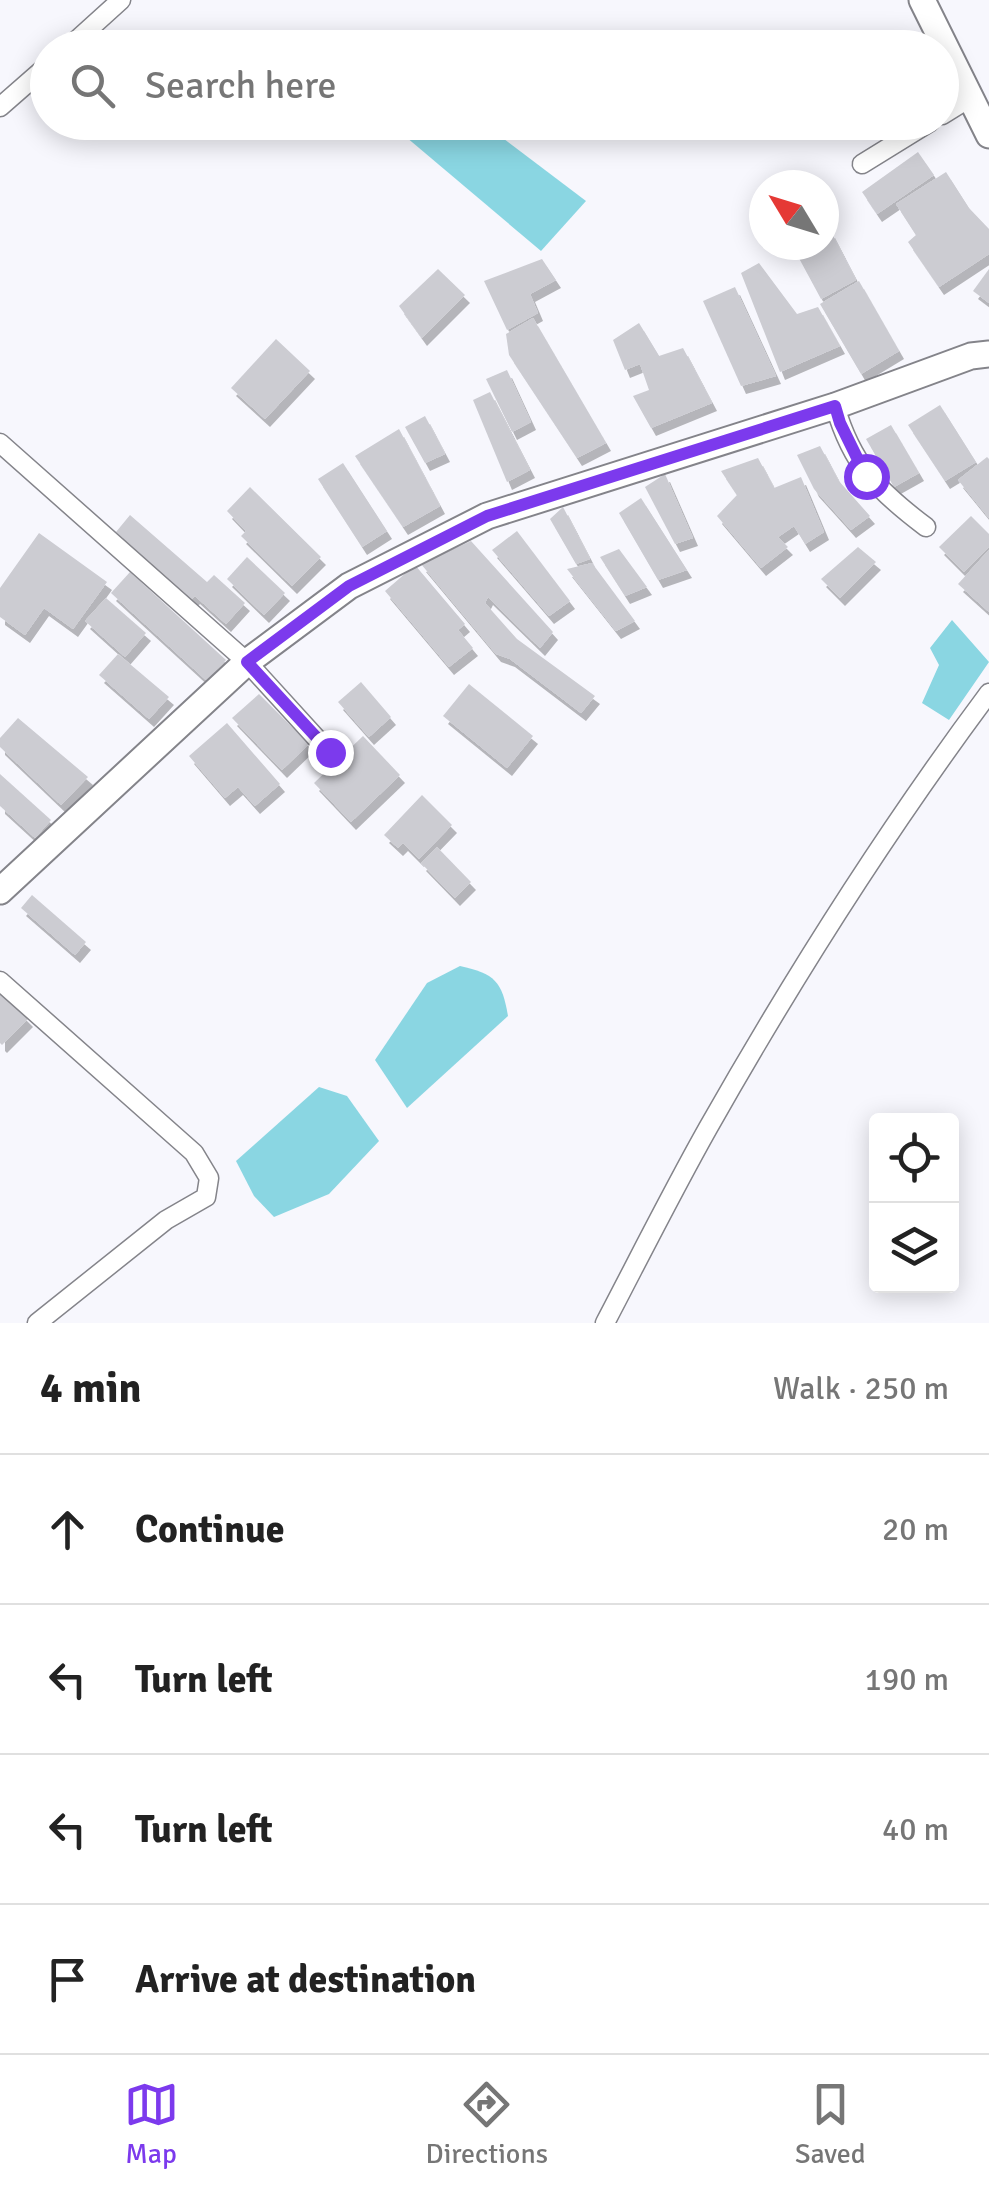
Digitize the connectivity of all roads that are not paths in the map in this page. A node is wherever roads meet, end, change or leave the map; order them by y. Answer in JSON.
{"nodes":[{"id":1,"x":121,"y":0,"type":"edge"},
{"id":2,"x":922,"y":0,"type":"edge"},
{"id":3,"x":88,"y":30,"type":"edge"},
{"id":4,"x":937,"y":30,"type":"edge"},
{"id":5,"x":959,"y":73,"type":"edge"},
{"id":6,"x":30,"y":81,"type":"edge"},
{"id":7,"x":971,"y":97,"type":"junction"},
{"id":8,"x":959,"y":104,"type":"edge"},
{"id":9,"x":0,"y":107,"type":"edge"},
{"id":10,"x":989,"y":135,"type":"edge"},
{"id":11,"x":901,"y":140,"type":"edge"},
{"id":12,"x":862,"y":164,"type":"dead end"},
{"id":13,"x":983,"y":351,"type":"edge"},
{"id":14,"x":835,"y":406,"type":"junction"},
{"id":15,"x":0,"y":443,"type":"edge"},
{"id":16,"x":926,"y":526,"type":"dead end"},
{"id":17,"x":247,"y":662,"type":"junction"},
{"id":18,"x":989,"y":693,"type":"edge"},
{"id":19,"x":330,"y":752,"type":"dead end"},
{"id":20,"x":0,"y":892,"type":"edge"},
{"id":21,"x":0,"y":980,"type":"edge"},
{"id":22,"x":37,"y":1323,"type":"edge"},
{"id":23,"x":605,"y":1323,"type":"edge"}],
"edges":[{"from":1,"to":3,"type":"street"},
{"from":2,"to":4,"type":"street"},
{"from":5,"to":7,"type":"street"},
{"from":6,"to":9,"type":"street"},
{"from":7,"to":8,"type":"street"},
{"from":7,"to":10,"type":"street"},
{"from":11,"to":12,"type":"street"},
{"from":13,"to":14,"type":"street"},
{"from":14,"to":16,"type":"street"},
{"from":14,"to":17,"type":"street"},
{"from":15,"to":17,"type":"street"},
{"from":17,"to":19,"type":"street"},
{"from":17,"to":20,"type":"street"},
{"from":18,"to":23,"type":"street"},
{"from":21,"to":22,"type":"street"}]}
